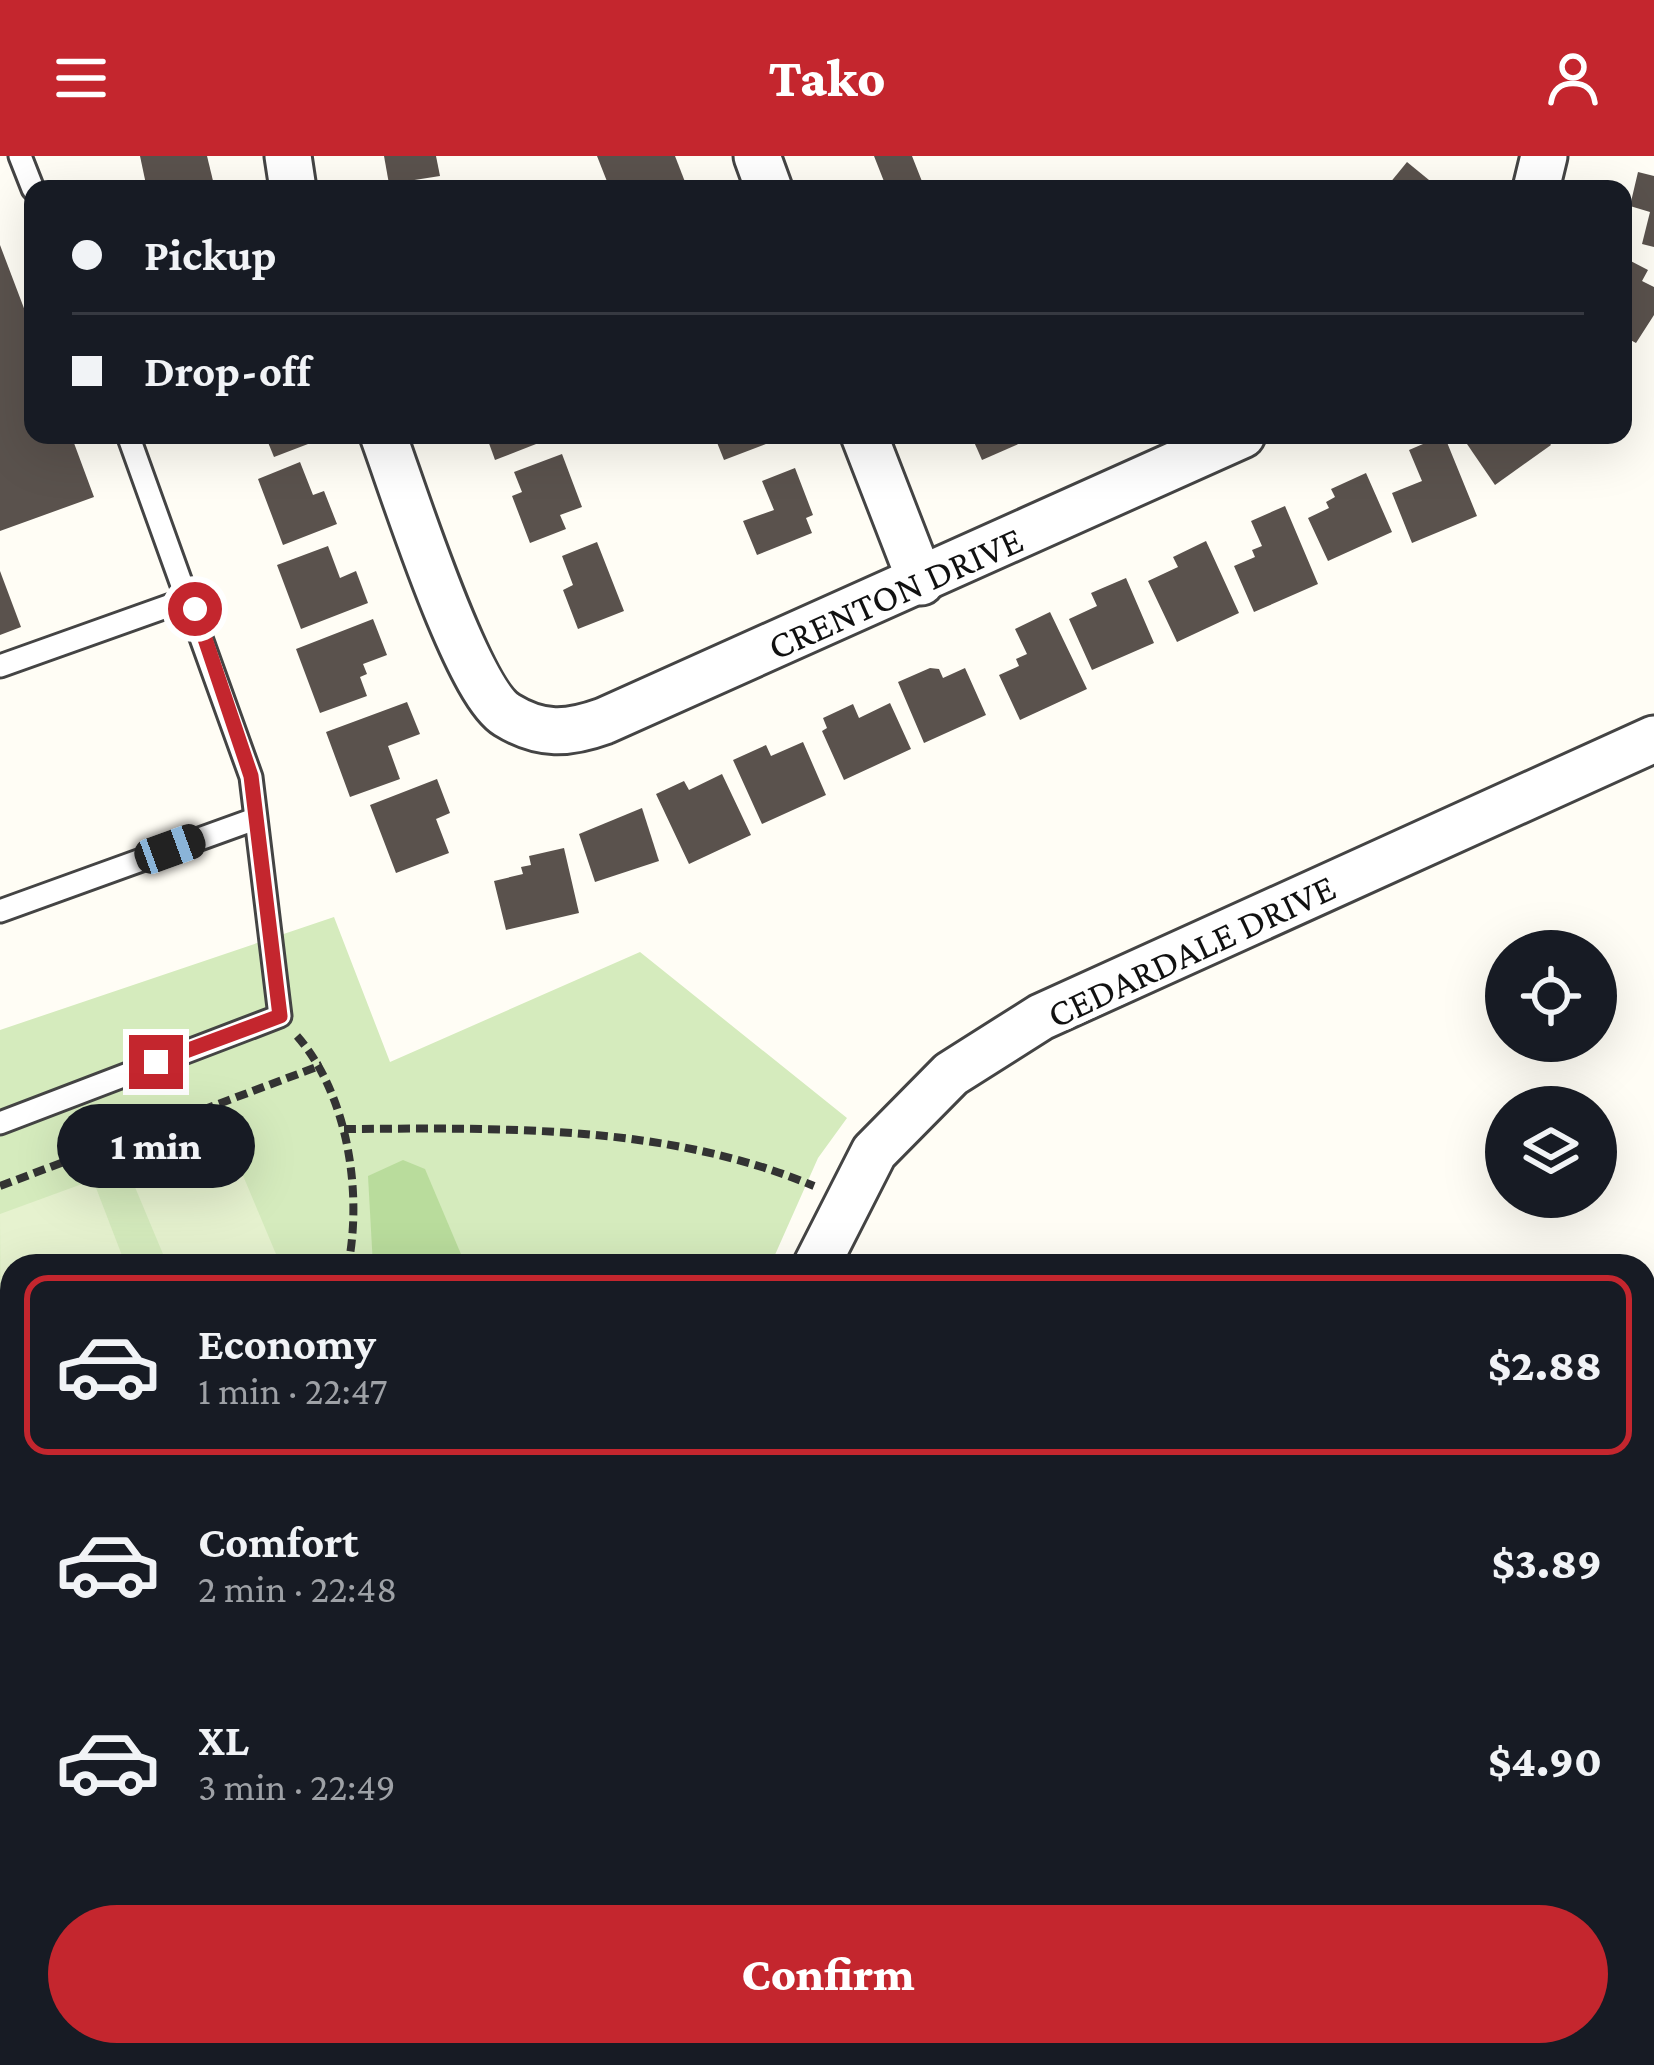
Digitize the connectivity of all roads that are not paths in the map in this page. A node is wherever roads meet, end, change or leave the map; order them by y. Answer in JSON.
{"nodes":[{"id":1,"x":131,"y":444,"type":"edge"},
{"id":2,"x":386,"y":444,"type":"edge"},
{"id":3,"x":867,"y":444,"type":"edge"},
{"id":4,"x":1222,"y":444,"type":"edge"},
{"id":5,"x":921,"y":582,"type":"junction"},
{"id":6,"x":190,"y":598,"type":"junction"},
{"id":7,"x":0,"y":666,"type":"edge"},
{"id":8,"x":1654,"y":739,"type":"edge"},
{"id":9,"x":255,"y":819,"type":"junction"},
{"id":10,"x":0,"y":910,"type":"edge"},
{"id":11,"x":0,"y":1123,"type":"edge"},
{"id":12,"x":822,"y":1254,"type":"edge"}],
"edges":[{"from":1,"to":6,"type":"lane"},
{"from":2,"to":5,"type":"street","name":"CRENTON DRIVE"},
{"from":3,"to":5,"type":"street"},
{"from":4,"to":5,"type":"street","name":"CRENTON DRIVE"},
{"from":6,"to":7,"type":"lane"},
{"from":6,"to":9,"type":"lane"},
{"from":8,"to":12,"type":"street","name":"CEDARDALE DRIVE"},
{"from":9,"to":10,"type":"lane"},
{"from":9,"to":11,"type":"lane"}]}
